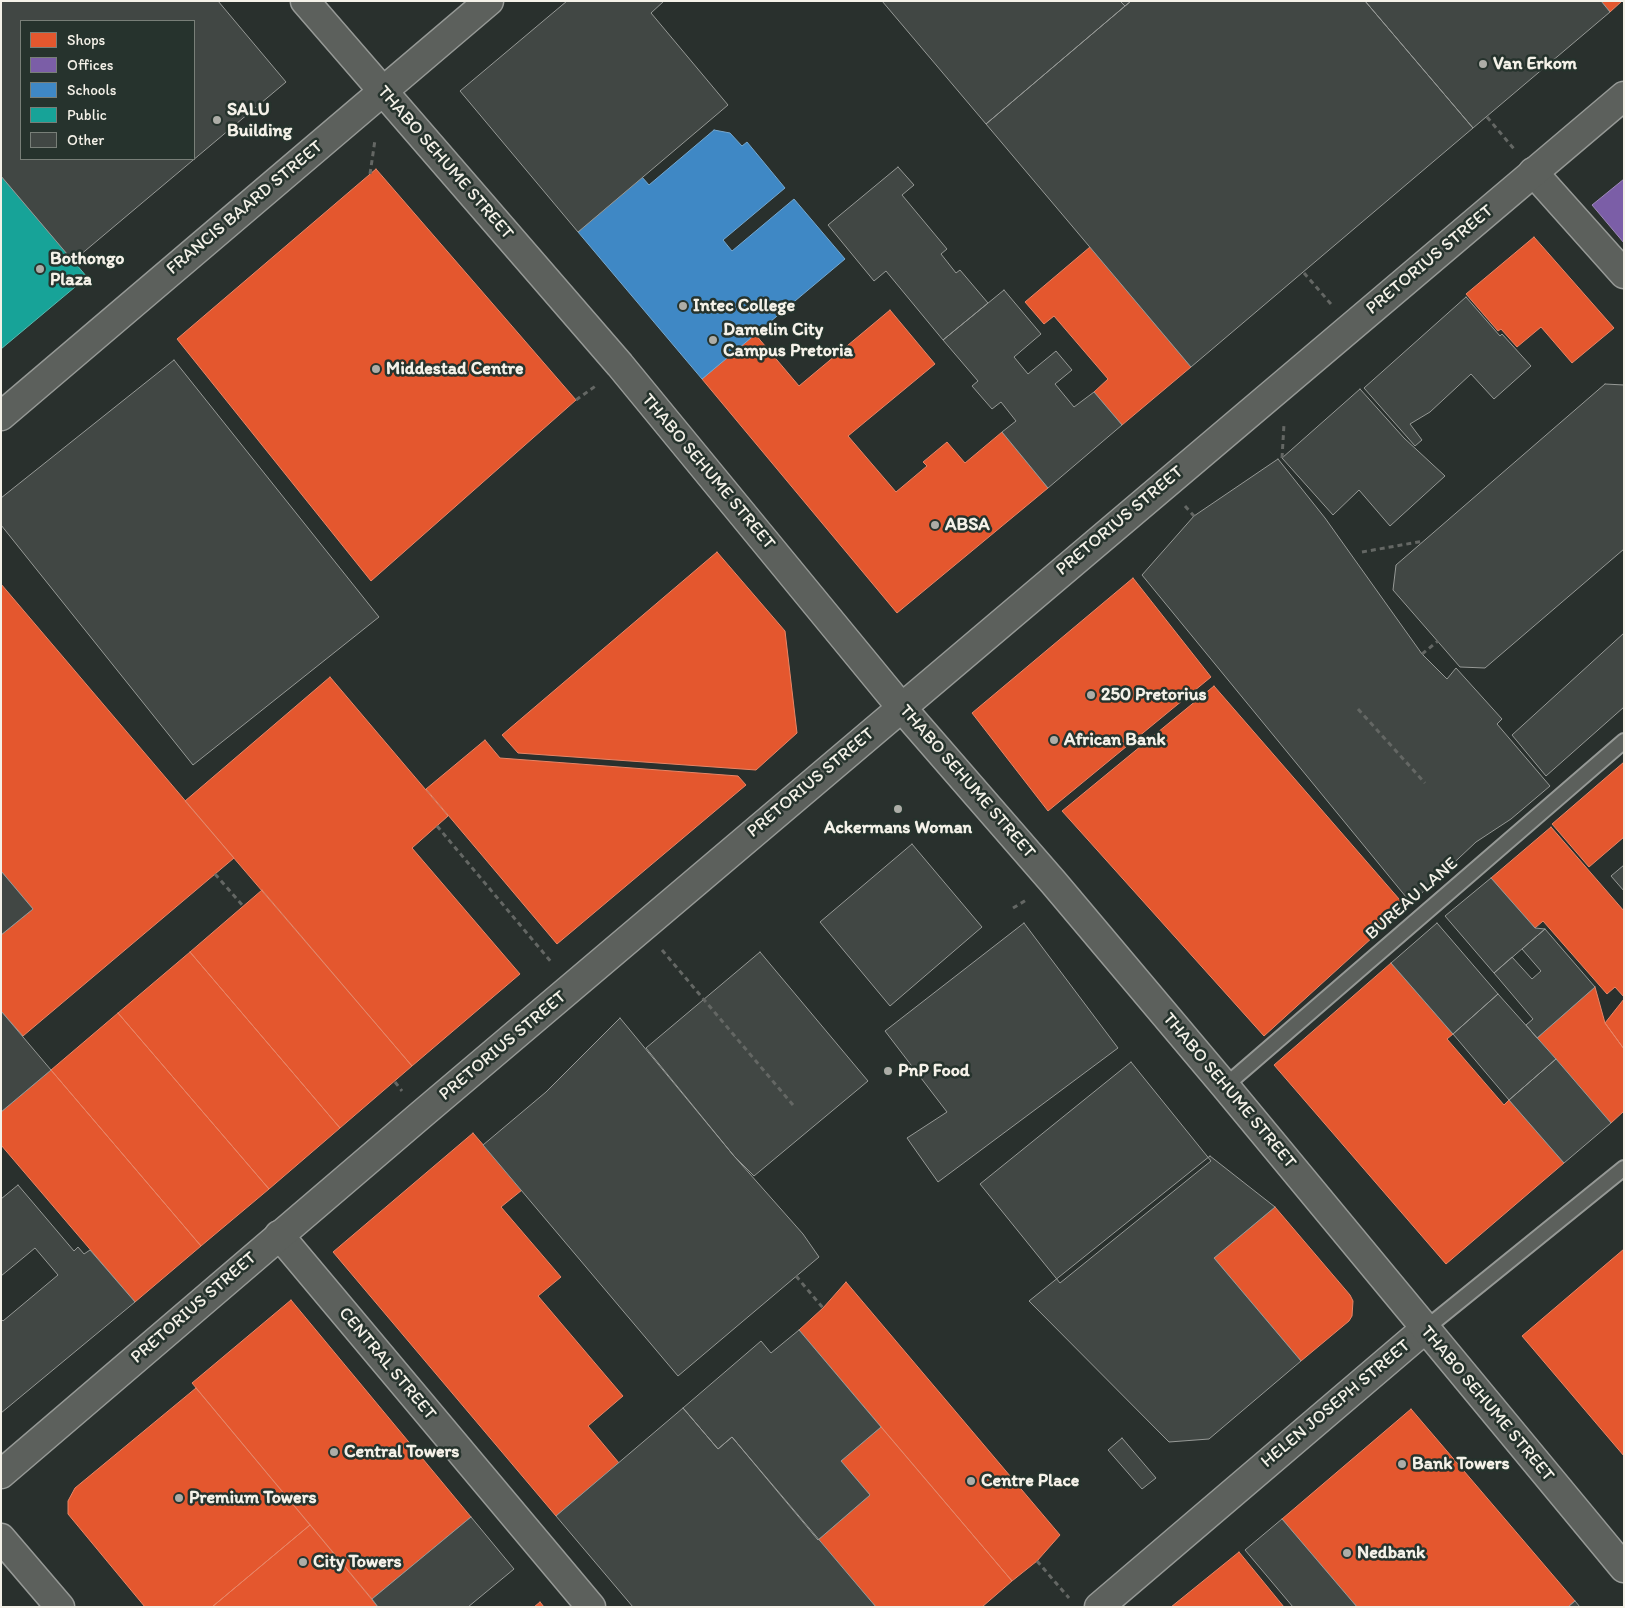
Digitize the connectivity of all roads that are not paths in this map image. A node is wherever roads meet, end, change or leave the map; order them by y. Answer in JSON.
{"nodes":[{"id":1,"x":305,"y":1,"type":"edge"},
{"id":2,"x":489,"y":1,"type":"edge"},
{"id":3,"x":382,"y":91,"type":"junction"},
{"id":4,"x":1624,"y":96,"type":"edge"},
{"id":5,"x":1533,"y":172,"type":"junction"},
{"id":6,"x":1624,"y":274,"type":"edge"},
{"id":7,"x":1,"y":416,"type":"edge"},
{"id":8,"x":901,"y":706,"type":"junction"},
{"id":9,"x":1624,"y":741,"type":"edge"},
{"id":10,"x":1225,"y":1086,"type":"junction"},
{"id":11,"x":1624,"y":1168,"type":"edge"},
{"id":12,"x":279,"y":1235,"type":"junction"},
{"id":13,"x":1425,"y":1329,"type":"junction"},
{"id":14,"x":1,"y":1474,"type":"edge"},
{"id":15,"x":1,"y":1538,"type":"edge"},
{"id":16,"x":1624,"y":1568,"type":"edge"},
{"id":17,"x":60,"y":1607,"type":"edge"},
{"id":18,"x":591,"y":1607,"type":"edge"},
{"id":19,"x":1099,"y":1607,"type":"edge"}],
"edges":[{"from":1,"to":3,"type":"street","name":"THABO SEHUME STREET"},
{"from":2,"to":3,"type":"street","name":"FRANCIS BAARD STREET"},
{"from":3,"to":7,"type":"street","name":"FRANCIS BAARD STREET"},
{"from":3,"to":8,"type":"street","name":"THABO SEHUME STREET"},
{"from":4,"to":5,"type":"street","name":"PRETORIUS STREET"},
{"from":5,"to":6,"type":"street"},
{"from":5,"to":8,"type":"street","name":"PRETORIUS STREET"},
{"from":8,"to":10,"type":"street","name":"THABO SEHUME STREET"},
{"from":8,"to":12,"type":"street","name":"PRETORIUS STREET"},
{"from":9,"to":10,"type":"lane","name":"BUREAU LANE"},
{"from":10,"to":13,"type":"street","name":"THABO SEHUME STREET"},
{"from":11,"to":13,"type":"lane","name":"HELEN JOSEPH STREET"},
{"from":12,"to":14,"type":"street","name":"PRETORIUS STREET"},
{"from":12,"to":18,"type":"street","name":"CENTRAL STREET"},
{"from":13,"to":16,"type":"street","name":"THABO SEHUME STREET"},
{"from":13,"to":19,"type":"street","name":"HELEN JOSEPH STREET"},
{"from":15,"to":17,"type":"street"}]}
